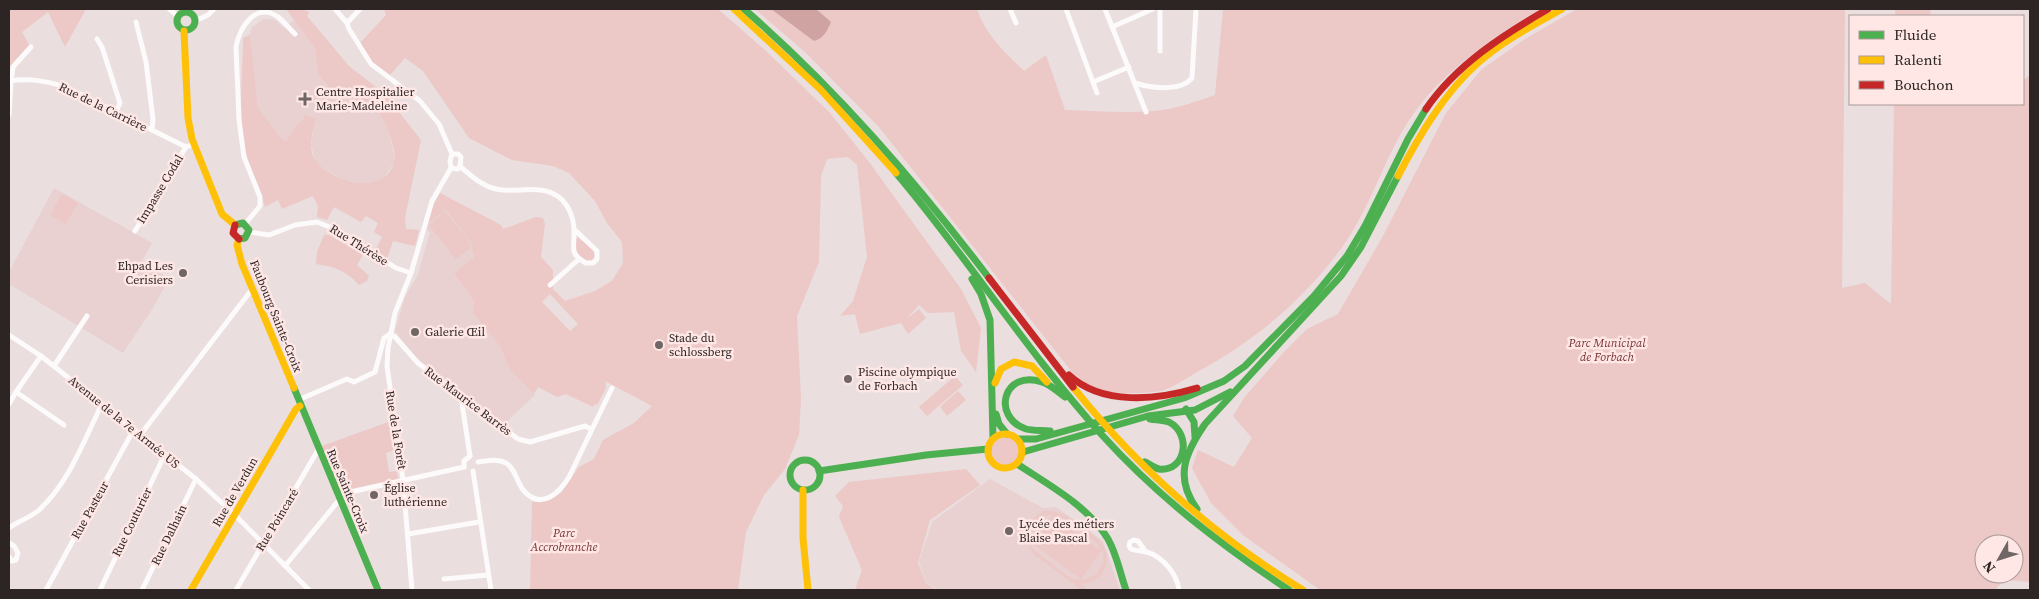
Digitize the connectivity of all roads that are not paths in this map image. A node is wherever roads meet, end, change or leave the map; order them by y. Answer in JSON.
{"nodes":[{"id":1,"x":169,"y":9,"type":"edge"},
{"id":2,"x":214,"y":9,"type":"edge"},
{"id":3,"x":335,"y":9,"type":"edge"},
{"id":4,"x":360,"y":9,"type":"edge"},
{"id":5,"x":734,"y":9,"type":"edge"},
{"id":6,"x":744,"y":9,"type":"edge"},
{"id":7,"x":1010,"y":9,"type":"edge"},
{"id":8,"x":1066,"y":9,"type":"edge"},
{"id":9,"x":1105,"y":9,"type":"edge"},
{"id":10,"x":1153,"y":9,"type":"edge"},
{"id":11,"x":1160,"y":9,"type":"edge"},
{"id":12,"x":1196,"y":9,"type":"edge"},
{"id":13,"x":1548,"y":9,"type":"edge"},
{"id":14,"x":1562,"y":9,"type":"edge"},
{"id":15,"x":189,"y":10,"type":"edge"},
{"id":16,"x":1144,"y":11,"type":"edge"},
{"id":17,"x":178,"y":16,"type":"junction"},
{"id":18,"x":195,"y":21,"type":"junction"},
{"id":19,"x":136,"y":22,"type":"dead end"},
{"id":20,"x":348,"y":23,"type":"junction"},
{"id":21,"x":1016,"y":23,"type":"dead end"},
{"id":22,"x":1112,"y":27,"type":"junction"},
{"id":23,"x":184,"y":31,"type":"junction"},
{"id":24,"x":295,"y":34,"type":"dead end"},
{"id":25,"x":97,"y":39,"type":"dead end"},
{"id":26,"x":31,"y":47,"type":"dead end"},
{"id":27,"x":1160,"y":51,"type":"dead end"},
{"id":28,"x":1128,"y":67,"type":"junction"},
{"id":29,"x":10,"y":81,"type":"edge"},
{"id":30,"x":1093,"y":82,"type":"junction"},
{"id":31,"x":1135,"y":83,"type":"junction"},
{"id":32,"x":1097,"y":92,"type":"dead end"},
{"id":33,"x":116,"y":112,"type":"junction"},
{"id":34,"x":1146,"y":112,"type":"dead end"},
{"id":35,"x":9,"y":114,"type":"edge"},
{"id":36,"x":152,"y":130,"type":"junction"},
{"id":37,"x":190,"y":145,"type":"junction"},
{"id":38,"x":452,"y":154,"type":"junction"},
{"id":39,"x":460,"y":166,"type":"junction"},
{"id":40,"x":451,"y":168,"type":"junction"},
{"id":41,"x":244,"y":224,"type":"junction"},
{"id":42,"x":235,"y":225,"type":"junction"},
{"id":43,"x":575,"y":230,"type":"junction"},
{"id":44,"x":135,"y":231,"type":"dead end"},
{"id":45,"x":249,"y":232,"type":"junction"},
{"id":46,"x":239,"y":239,"type":"junction"},
{"id":47,"x":948,"y":239,"type":"junction"},
{"id":48,"x":579,"y":259,"type":"junction"},
{"id":49,"x":411,"y":273,"type":"junction"},
{"id":50,"x":550,"y":285,"type":"dead end"},
{"id":51,"x":253,"y":288,"type":"junction"},
{"id":52,"x":87,"y":316,"type":"dead end"},
{"id":53,"x":390,"y":334,"type":"junction"},
{"id":54,"x":9,"y":335,"type":"edge"},
{"id":55,"x":1262,"y":350,"type":"junction"},
{"id":56,"x":41,"y":356,"type":"junction"},
{"id":57,"x":1048,"y":356,"type":"junction"},
{"id":58,"x":54,"y":366,"type":"junction"},
{"id":59,"x":1251,"y":374,"type":"junction"},
{"id":60,"x":1047,"y":382,"type":"junction"},
{"id":61,"x":612,"y":388,"type":"dead end"},
{"id":62,"x":16,"y":392,"type":"junction"},
{"id":63,"x":461,"y":397,"type":"junction"},
{"id":64,"x":299,"y":403,"type":"junction"},
{"id":65,"x":9,"y":404,"type":"edge"},
{"id":66,"x":102,"y":404,"type":"junction"},
{"id":67,"x":1161,"y":405,"type":"junction"},
{"id":68,"x":1189,"y":411,"type":"junction"},
{"id":69,"x":1082,"y":414,"type":"junction"},
{"id":70,"x":1135,"y":420,"type":"junction"},
{"id":71,"x":64,"y":425,"type":"dead end"},
{"id":72,"x":588,"y":427,"type":"junction"},
{"id":73,"x":134,"y":429,"type":"junction"},
{"id":74,"x":1065,"y":429,"type":"junction"},
{"id":75,"x":141,"y":434,"type":"junction"},
{"id":76,"x":1007,"y":434,"type":"junction"},
{"id":77,"x":993,"y":438,"type":"junction"},
{"id":78,"x":1195,"y":438,"type":"junction"},
{"id":79,"x":1018,"y":439,"type":"junction"},
{"id":80,"x":988,"y":449,"type":"junction"},
{"id":81,"x":318,"y":450,"type":"junction"},
{"id":82,"x":1128,"y":450,"type":"junction"},
{"id":83,"x":1023,"y":452,"type":"junction"},
{"id":84,"x":165,"y":454,"type":"junction"},
{"id":85,"x":470,"y":456,"type":"junction"},
{"id":86,"x":478,"y":462,"type":"junction"},
{"id":87,"x":1017,"y":464,"type":"junction"},
{"id":88,"x":464,"y":467,"type":"junction"},
{"id":89,"x":473,"y":471,"type":"junction"},
{"id":90,"x":819,"y":472,"type":"junction"},
{"id":91,"x":196,"y":479,"type":"junction"},
{"id":92,"x":403,"y":480,"type":"junction"},
{"id":93,"x":803,"y":490,"type":"junction"},
{"id":94,"x":338,"y":498,"type":"junction"},
{"id":95,"x":235,"y":515,"type":"junction"},
{"id":96,"x":479,"y":522,"type":"junction"},
{"id":97,"x":9,"y":528,"type":"edge"},
{"id":98,"x":408,"y":534,"type":"junction"},
{"id":99,"x":9,"y":544,"type":"edge"},
{"id":100,"x":263,"y":544,"type":"junction"},
{"id":101,"x":1146,"y":552,"type":"dead end"},
{"id":102,"x":1248,"y":555,"type":"junction"},
{"id":103,"x":9,"y":557,"type":"edge"},
{"id":104,"x":285,"y":566,"type":"junction"},
{"id":105,"x":488,"y":575,"type":"junction"},
{"id":106,"x":444,"y":580,"type":"dead end"},
{"id":107,"x":46,"y":590,"type":"edge"},
{"id":108,"x":100,"y":590,"type":"edge"},
{"id":109,"x":142,"y":590,"type":"edge"},
{"id":110,"x":191,"y":590,"type":"edge"},
{"id":111,"x":236,"y":590,"type":"edge"},
{"id":112,"x":308,"y":590,"type":"edge"},
{"id":113,"x":378,"y":590,"type":"edge"},
{"id":114,"x":412,"y":590,"type":"edge"},
{"id":115,"x":490,"y":590,"type":"edge"},
{"id":116,"x":808,"y":590,"type":"edge"},
{"id":117,"x":1126,"y":590,"type":"edge"},
{"id":118,"x":1179,"y":590,"type":"edge"},
{"id":119,"x":1290,"y":590,"type":"edge"},
{"id":120,"x":1303,"y":590,"type":"edge"}],
"edges":[{"from":1,"to":17,"type":"street"},
{"from":2,"to":18,"type":"street"},
{"from":3,"to":20,"type":"street"},
{"from":4,"to":20,"type":"street"},
{"from":5,"to":47,"type":"main road"},
{"from":6,"to":57,"type":"main road"},
{"from":7,"to":21,"type":"street"},
{"from":8,"to":30,"type":"street"},
{"from":9,"to":22,"type":"street"},
{"from":10,"to":16,"type":"street"},
{"from":11,"to":27,"type":"street"},
{"from":12,"to":31,"type":"street"},
{"from":13,"to":55,"type":"main road"},
{"from":14,"to":59,"type":"main road"},
{"from":15,"to":17,"type":"main road"},
{"from":15,"to":18,"type":"main road"},
{"from":16,"to":22,"type":"street"},
{"from":17,"to":23,"type":"main road"},
{"from":18,"to":23,"type":"main road"},
{"from":19,"to":36,"type":"street"},
{"from":20,"to":38,"type":"street"},
{"from":22,"to":28,"type":"street"},
{"from":23,"to":37,"type":"main road"},
{"from":24,"to":41,"type":"street"},
{"from":25,"to":33,"type":"street"},
{"from":26,"to":29,"type":"street"},
{"from":28,"to":30,"type":"street"},
{"from":28,"to":31,"type":"street"},
{"from":29,"to":33,"type":"street","name":"Rue de la Carrière"},
{"from":29,"to":35,"type":"street"},
{"from":30,"to":32,"type":"street"},
{"from":31,"to":34,"type":"street"},
{"from":33,"to":36,"type":"street","name":"Rue de la Carrière"},
{"from":36,"to":37,"type":"street","name":"Rue de la Carrière"},
{"from":37,"to":42,"type":"main road"},
{"from":37,"to":44,"type":"street","name":"Impasse Codal"},
{"from":38,"to":39,"type":"street"},
{"from":38,"to":40,"type":"street"},
{"from":39,"to":40,"type":"street"},
{"from":39,"to":43,"type":"street"},
{"from":40,"to":49,"type":"street","name":"Rue de la Forêt"},
{"from":41,"to":42,"type":"main road"},
{"from":41,"to":45,"type":"main road"},
{"from":42,"to":46,"type":"main road"},
{"from":43,"to":48,"type":"street"},
{"from":43,"to":48,"type":"street"},
{"from":45,"to":46,"type":"main road"},
{"from":45,"to":49,"type":"street","name":"Rue Thérèse"},
{"from":46,"to":51,"type":"main road","name":"Faubourg Sainte-Croix"},
{"from":47,"to":69,"type":"main road"},
{"from":47,"to":77,"type":"main road"},
{"from":48,"to":50,"type":"street"},
{"from":49,"to":53,"type":"street","name":"Rue de la Forêt"},
{"from":51,"to":64,"type":"main road","name":"Faubourg Sainte-Croix"},
{"from":51,"to":75,"type":"street"},
{"from":52,"to":58,"type":"street"},
{"from":53,"to":63,"type":"street","name":"Rue Maurice Barrès"},
{"from":53,"to":64,"type":"street"},
{"from":53,"to":92,"type":"street","name":"Rue de la Forêt"},
{"from":54,"to":56,"type":"street","name":"Avenue de la 7e Armée US"},
{"from":55,"to":57,"type":"main road"},
{"from":55,"to":67,"type":"main road"},
{"from":56,"to":58,"type":"street","name":"Avenue de la 7e Armée US"},
{"from":56,"to":62,"type":"street"},
{"from":57,"to":82,"type":"main road"},
{"from":58,"to":66,"type":"street","name":"Avenue de la 7e Armée US"},
{"from":59,"to":68,"type":"main road"},
{"from":59,"to":78,"type":"main road"},
{"from":60,"to":69,"type":"main road"},
{"from":60,"to":74,"type":"main road"},
{"from":60,"to":76,"type":"main road"},
{"from":61,"to":72,"type":"street"},
{"from":62,"to":65,"type":"street"},
{"from":62,"to":71,"type":"street"},
{"from":63,"to":72,"type":"street","name":"Rue Maurice Barrès"},
{"from":63,"to":85,"type":"street"},
{"from":64,"to":81,"type":"main road","name":"Rue Sainte-Croix"},
{"from":64,"to":95,"type":"main road","name":"Rue de Verdun"},
{"from":66,"to":73,"type":"street","name":"Avenue de la 7e Armée US"},
{"from":66,"to":97,"type":"street"},
{"from":67,"to":68,"type":"main road"},
{"from":67,"to":74,"type":"main road"},
{"from":68,"to":70,"type":"main road"},
{"from":68,"to":78,"type":"main road"},
{"from":69,"to":119,"type":"main road"},
{"from":70,"to":82,"type":"main road"},
{"from":70,"to":83,"type":"main road"},
{"from":72,"to":86,"type":"street"},
{"from":73,"to":75,"type":"street","name":"Avenue de la 7e Armée US"},
{"from":73,"to":107,"type":"street","name":"Rue Pasteur"},
{"from":74,"to":79,"type":"main road"},
{"from":75,"to":84,"type":"street","name":"Avenue de la 7e Armée US"},
{"from":76,"to":77,"type":"main road"},
{"from":76,"to":79,"type":"main road"},
{"from":77,"to":80,"type":"main road"},
{"from":78,"to":102,"type":"main road"},
{"from":79,"to":83,"type":"main road"},
{"from":80,"to":87,"type":"main road"},
{"from":80,"to":90,"type":"main road"},
{"from":81,"to":94,"type":"main road","name":"Rue Sainte-Croix"},
{"from":81,"to":100,"type":"street","name":"Rue Poincaré"},
{"from":82,"to":102,"type":"main road"},
{"from":83,"to":87,"type":"main road"},
{"from":84,"to":91,"type":"street","name":"Avenue de la 7e Armée US"},
{"from":84,"to":108,"type":"street","name":"Rue Couturier"},
{"from":85,"to":86,"type":"street"},
{"from":85,"to":88,"type":"street"},
{"from":86,"to":89,"type":"street"},
{"from":87,"to":117,"type":"main road"},
{"from":88,"to":89,"type":"street"},
{"from":88,"to":92,"type":"street"},
{"from":89,"to":96,"type":"street"},
{"from":90,"to":93,"type":"main road"},
{"from":90,"to":93,"type":"main road"},
{"from":91,"to":95,"type":"street","name":"Avenue de la 7e Armée US"},
{"from":91,"to":109,"type":"street","name":"Rue Dalhain"},
{"from":92,"to":94,"type":"street"},
{"from":92,"to":98,"type":"street","name":"Rue de la Forêt"},
{"from":93,"to":116,"type":"main road"},
{"from":94,"to":104,"type":"street"},
{"from":94,"to":113,"type":"main road","name":"Rue Sainte-Croix"},
{"from":95,"to":100,"type":"street","name":"Avenue de la 7e Armée US"},
{"from":95,"to":110,"type":"main road","name":"Rue de Verdun"},
{"from":96,"to":98,"type":"street"},
{"from":96,"to":105,"type":"street"},
{"from":98,"to":114,"type":"street","name":"Rue de la Forêt"},
{"from":99,"to":103,"type":"street"},
{"from":100,"to":104,"type":"street","name":"Avenue de la 7e Armée US"},
{"from":100,"to":111,"type":"street","name":"Rue Poincaré"},
{"from":101,"to":118,"type":"street"},
{"from":102,"to":120,"type":"main road"},
{"from":104,"to":112,"type":"street","name":"Avenue de la 7e Armée US"},
{"from":105,"to":106,"type":"street"},
{"from":105,"to":115,"type":"street"}]}
